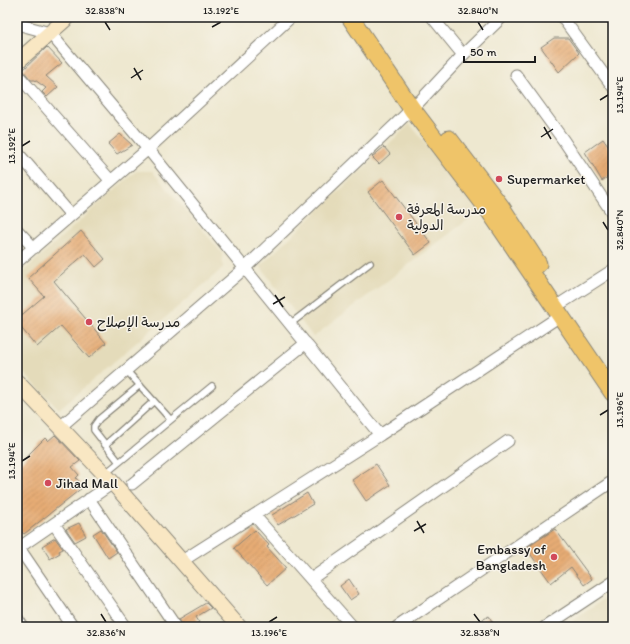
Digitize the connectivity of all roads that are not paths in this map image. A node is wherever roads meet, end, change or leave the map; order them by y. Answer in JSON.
{"nodes":[{"id":1,"x":68,"y":17,"type":"edge"},
{"id":2,"x":291,"y":17,"type":"edge"},
{"id":3,"x":350,"y":17,"type":"edge"},
{"id":4,"x":361,"y":17,"type":"edge"},
{"id":5,"x":432,"y":17,"type":"edge"},
{"id":6,"x":502,"y":17,"type":"edge"},
{"id":7,"x":562,"y":17,"type":"edge"},
{"id":8,"x":17,"y":24,"type":"edge"},
{"id":9,"x":50,"y":33,"type":"junction"},
{"id":10,"x":463,"y":55,"type":"junction"},
{"id":11,"x":17,"y":62,"type":"edge"},
{"id":12,"x":17,"y":74,"type":"edge"},
{"id":13,"x":516,"y":75,"type":"dead end"},
{"id":14,"x":613,"y":87,"type":"edge"},
{"id":15,"x":416,"y":106,"type":"junction"},
{"id":16,"x":148,"y":149,"type":"junction"},
{"id":17,"x":17,"y":152,"type":"edge"},
{"id":18,"x":111,"y":181,"type":"junction"},
{"id":19,"x":613,"y":214,"type":"edge"},
{"id":20,"x":71,"y":215,"type":"junction"},
{"id":21,"x":17,"y":230,"type":"edge"},
{"id":22,"x":34,"y":248,"type":"junction"},
{"id":23,"x":17,"y":262,"type":"edge"},
{"id":24,"x":370,"y":263,"type":"dead end"},
{"id":25,"x":245,"y":268,"type":"junction"},
{"id":26,"x":613,"y":270,"type":"edge"},
{"id":27,"x":561,"y":309,"type":"junction"},
{"id":28,"x":290,"y":324,"type":"junction"},
{"id":29,"x":306,"y":343,"type":"junction"},
{"id":30,"x":126,"y":370,"type":"junction"},
{"id":31,"x":613,"y":375,"type":"edge"},
{"id":32,"x":17,"y":382,"type":"edge"},
{"id":33,"x":140,"y":384,"type":"junction"},
{"id":34,"x":212,"y":386,"type":"dead end"},
{"id":35,"x":613,"y":393,"type":"edge"},
{"id":36,"x":154,"y":401,"type":"junction"},
{"id":37,"x":170,"y":419,"type":"junction"},
{"id":38,"x":59,"y":428,"type":"junction"},
{"id":39,"x":380,"y":435,"type":"junction"},
{"id":40,"x":508,"y":441,"type":"dead end"},
{"id":41,"x":105,"y":445,"type":"junction"},
{"id":42,"x":119,"y":462,"type":"junction"},
{"id":43,"x":108,"y":479,"type":"junction"},
{"id":44,"x":613,"y":481,"type":"edge"},
{"id":45,"x":132,"y":484,"type":"dead end"},
{"id":46,"x":89,"y":499,"type":"junction"},
{"id":47,"x":254,"y":515,"type":"junction"},
{"id":48,"x":54,"y":524,"type":"junction"},
{"id":49,"x":18,"y":548,"type":"edge"},
{"id":50,"x":182,"y":561,"type":"junction"},
{"id":51,"x":311,"y":579,"type":"junction"},
{"id":52,"x":613,"y":582,"type":"edge"},
{"id":53,"x":17,"y":618,"type":"edge"},
{"id":54,"x":561,"y":623,"type":"edge"},
{"id":55,"x":23,"y":627,"type":"edge"},
{"id":56,"x":73,"y":627,"type":"edge"},
{"id":57,"x":126,"y":627,"type":"edge"},
{"id":58,"x":176,"y":627,"type":"edge"},
{"id":59,"x":238,"y":627,"type":"edge"},
{"id":60,"x":353,"y":627,"type":"edge"},
{"id":61,"x":397,"y":627,"type":"edge"},
{"id":62,"x":546,"y":627,"type":"edge"}],
"edges":[{"from":1,"to":9,"type":"street"},
{"from":2,"to":16,"type":"street"},
{"from":3,"to":15,"type":"main road"},
{"from":4,"to":15,"type":"main road"},
{"from":5,"to":10,"type":"street"},
{"from":6,"to":10,"type":"street"},
{"from":7,"to":14,"type":"street"},
{"from":8,"to":9,"type":"street"},
{"from":9,"to":11,"type":"street"},
{"from":9,"to":16,"type":"street"},
{"from":10,"to":15,"type":"street"},
{"from":12,"to":18,"type":"street"},
{"from":13,"to":19,"type":"street"},
{"from":15,"to":25,"type":"street"},
{"from":15,"to":27,"type":"main road"},
{"from":16,"to":18,"type":"street"},
{"from":16,"to":25,"type":"street"},
{"from":17,"to":20,"type":"street"},
{"from":18,"to":20,"type":"street"},
{"from":20,"to":22,"type":"street"},
{"from":21,"to":22,"type":"street"},
{"from":22,"to":23,"type":"street"},
{"from":24,"to":28,"type":"lane"},
{"from":25,"to":28,"type":"street"},
{"from":25,"to":30,"type":"street"},
{"from":26,"to":27,"type":"street"},
{"from":27,"to":31,"type":"main road"},
{"from":27,"to":35,"type":"main road"},
{"from":27,"to":39,"type":"street"},
{"from":28,"to":29,"type":"street"},
{"from":29,"to":39,"type":"street"},
{"from":29,"to":45,"type":"street"},
{"from":30,"to":33,"type":"lane"},
{"from":30,"to":38,"type":"street"},
{"from":32,"to":38,"type":"street"},
{"from":33,"to":36,"type":"lane"},
{"from":33,"to":41,"type":"lane"},
{"from":34,"to":37,"type":"lane"},
{"from":36,"to":37,"type":"lane"},
{"from":36,"to":41,"type":"lane"},
{"from":37,"to":42,"type":"lane"},
{"from":38,"to":43,"type":"street"},
{"from":39,"to":47,"type":"street"},
{"from":40,"to":51,"type":"street"},
{"from":41,"to":42,"type":"lane"},
{"from":42,"to":43,"type":"lane"},
{"from":43,"to":46,"type":"street"},
{"from":43,"to":50,"type":"street"},
{"from":44,"to":61,"type":"street"},
{"from":46,"to":48,"type":"street"},
{"from":46,"to":58,"type":"street"},
{"from":47,"to":50,"type":"street"},
{"from":47,"to":51,"type":"street"},
{"from":48,"to":49,"type":"street"},
{"from":48,"to":57,"type":"street"},
{"from":49,"to":56,"type":"street"},
{"from":50,"to":59,"type":"street"},
{"from":51,"to":60,"type":"street"},
{"from":52,"to":54,"type":"street"},
{"from":53,"to":55,"type":"street"},
{"from":54,"to":62,"type":"street"}]}
